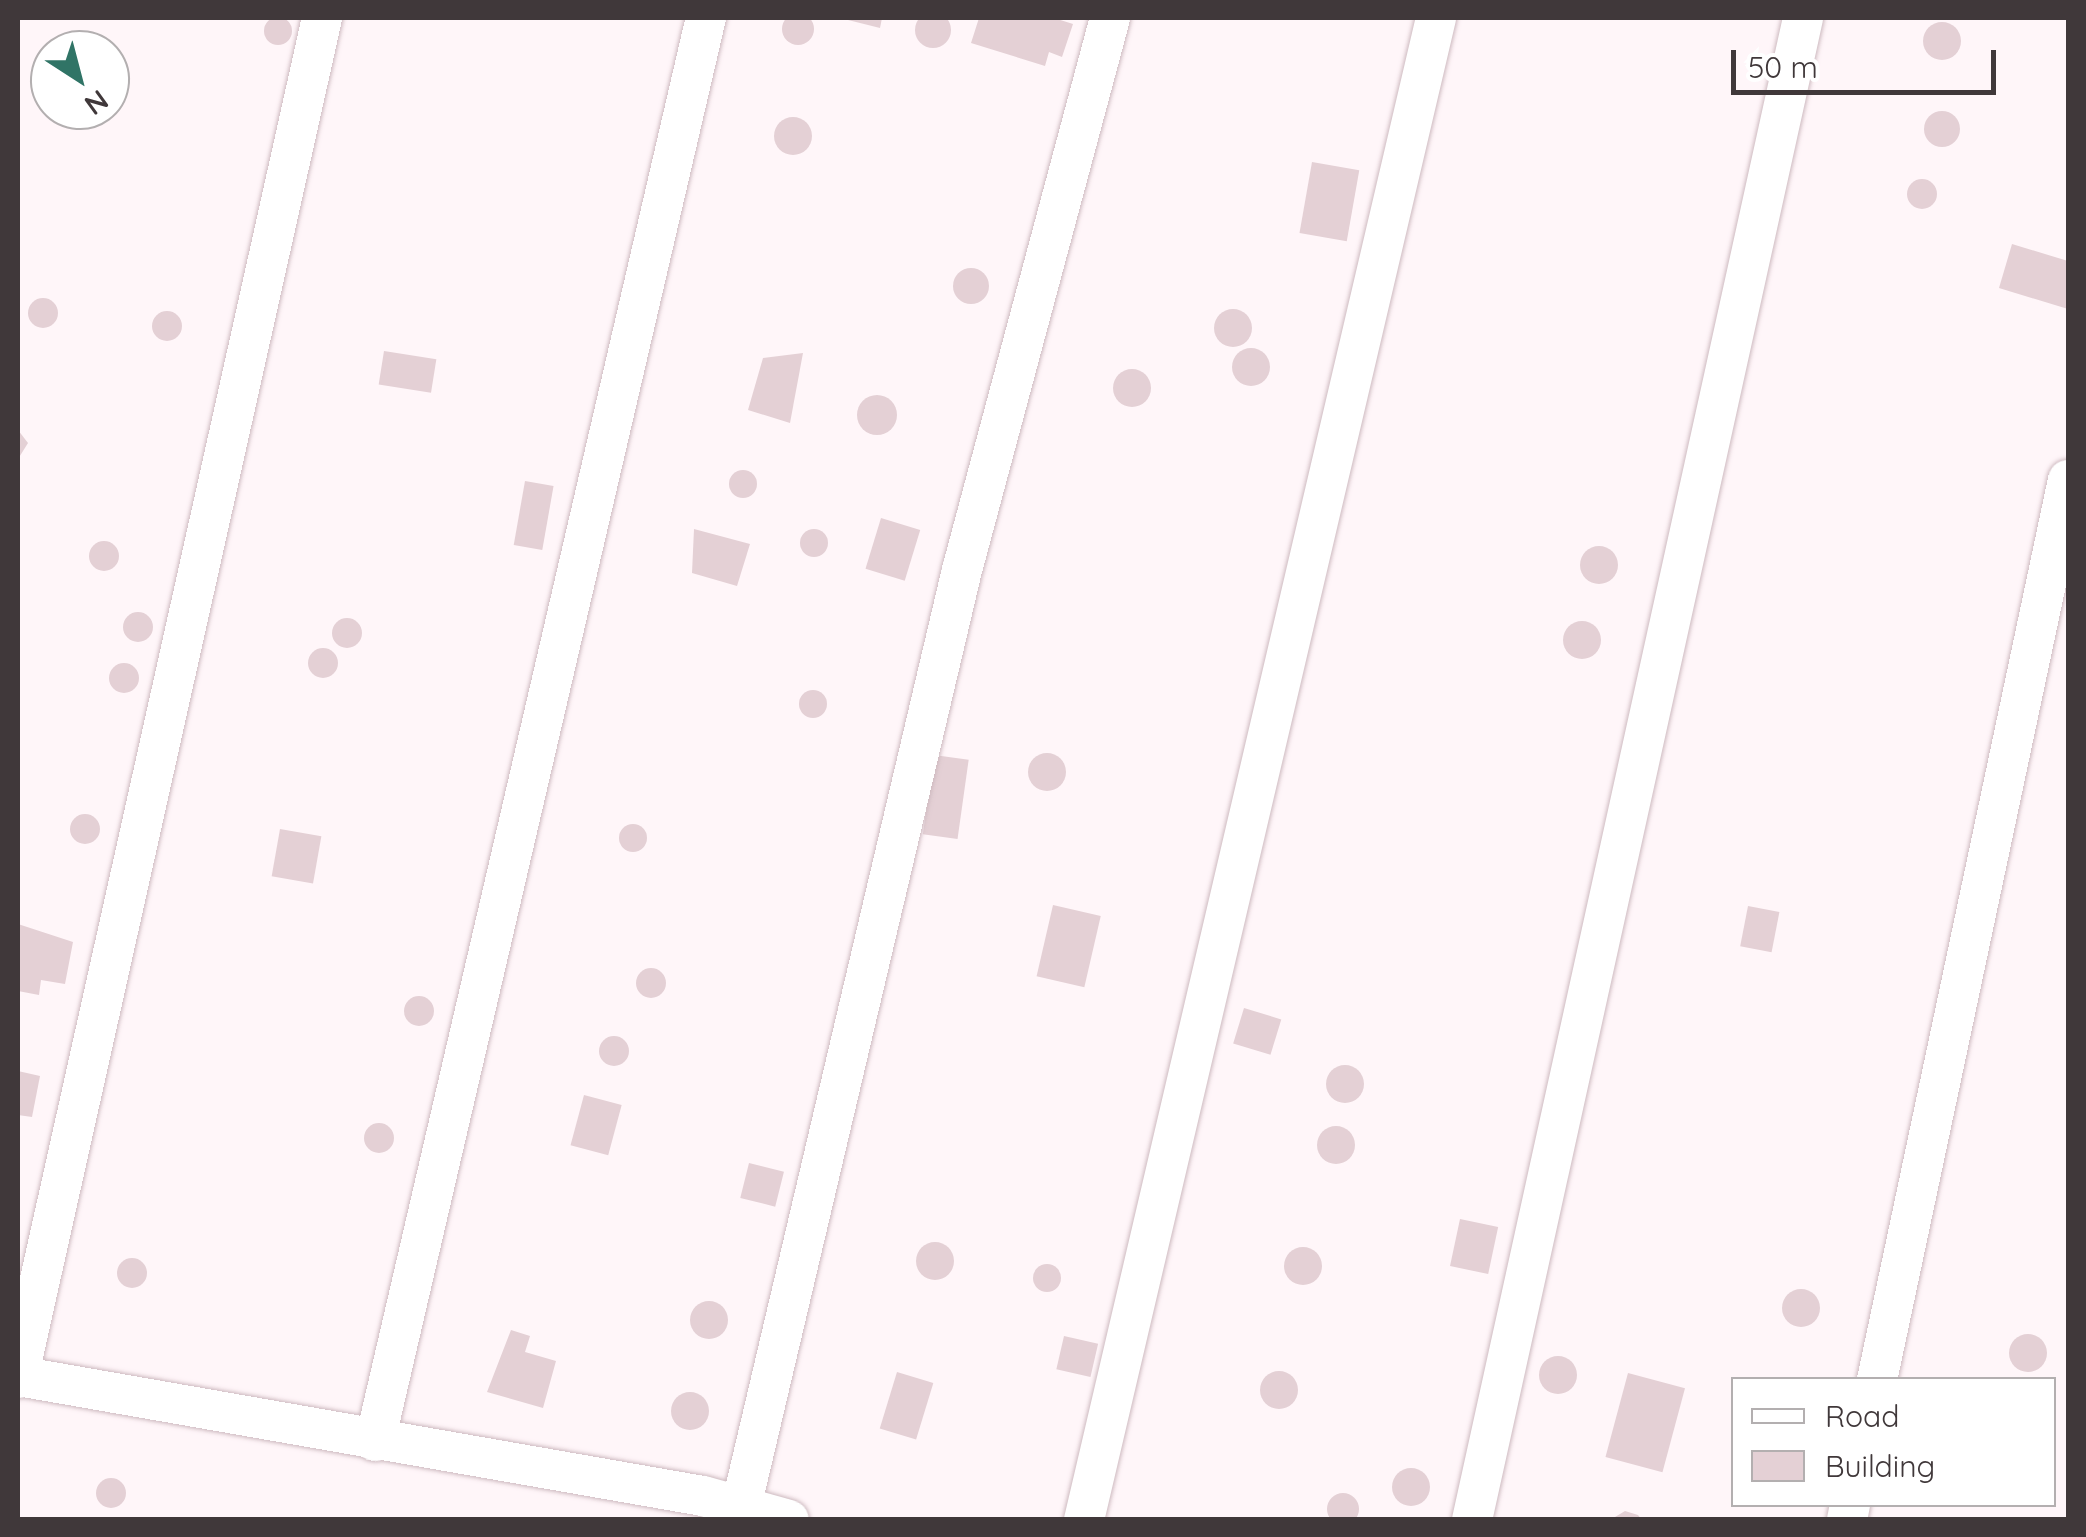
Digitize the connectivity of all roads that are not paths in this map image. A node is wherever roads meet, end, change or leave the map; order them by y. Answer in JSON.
{"nodes":[{"id":1,"x":322,"y":18,"type":"edge"},
{"id":2,"x":706,"y":18,"type":"edge"},
{"id":3,"x":1110,"y":18,"type":"edge"},
{"id":4,"x":1436,"y":18,"type":"edge"},
{"id":5,"x":1802,"y":18,"type":"edge"},
{"id":6,"x":2068,"y":480,"type":"edge"},
{"id":7,"x":18,"y":1377,"type":"edge"},
{"id":8,"x":1878,"y":1377,"type":"edge"},
{"id":9,"x":375,"y":1441,"type":"junction"},
{"id":10,"x":663,"y":1505,"type":"edge"},
{"id":11,"x":741,"y":1507,"type":"junction"},
{"id":12,"x":790,"y":1520,"type":"edge"},
{"id":13,"x":1084,"y":1520,"type":"edge"},
{"id":14,"x":1472,"y":1520,"type":"edge"}],
"edges":[{"from":1,"to":7,"type":"street"},
{"from":2,"to":9,"type":"street"},
{"from":3,"to":11,"type":"street"},
{"from":4,"to":13,"type":"street"},
{"from":5,"to":14,"type":"street"},
{"from":6,"to":8,"type":"street"},
{"from":7,"to":9,"type":"street"},
{"from":9,"to":10,"type":"street"},
{"from":10,"to":11,"type":"street"},
{"from":11,"to":12,"type":"street"}]}
